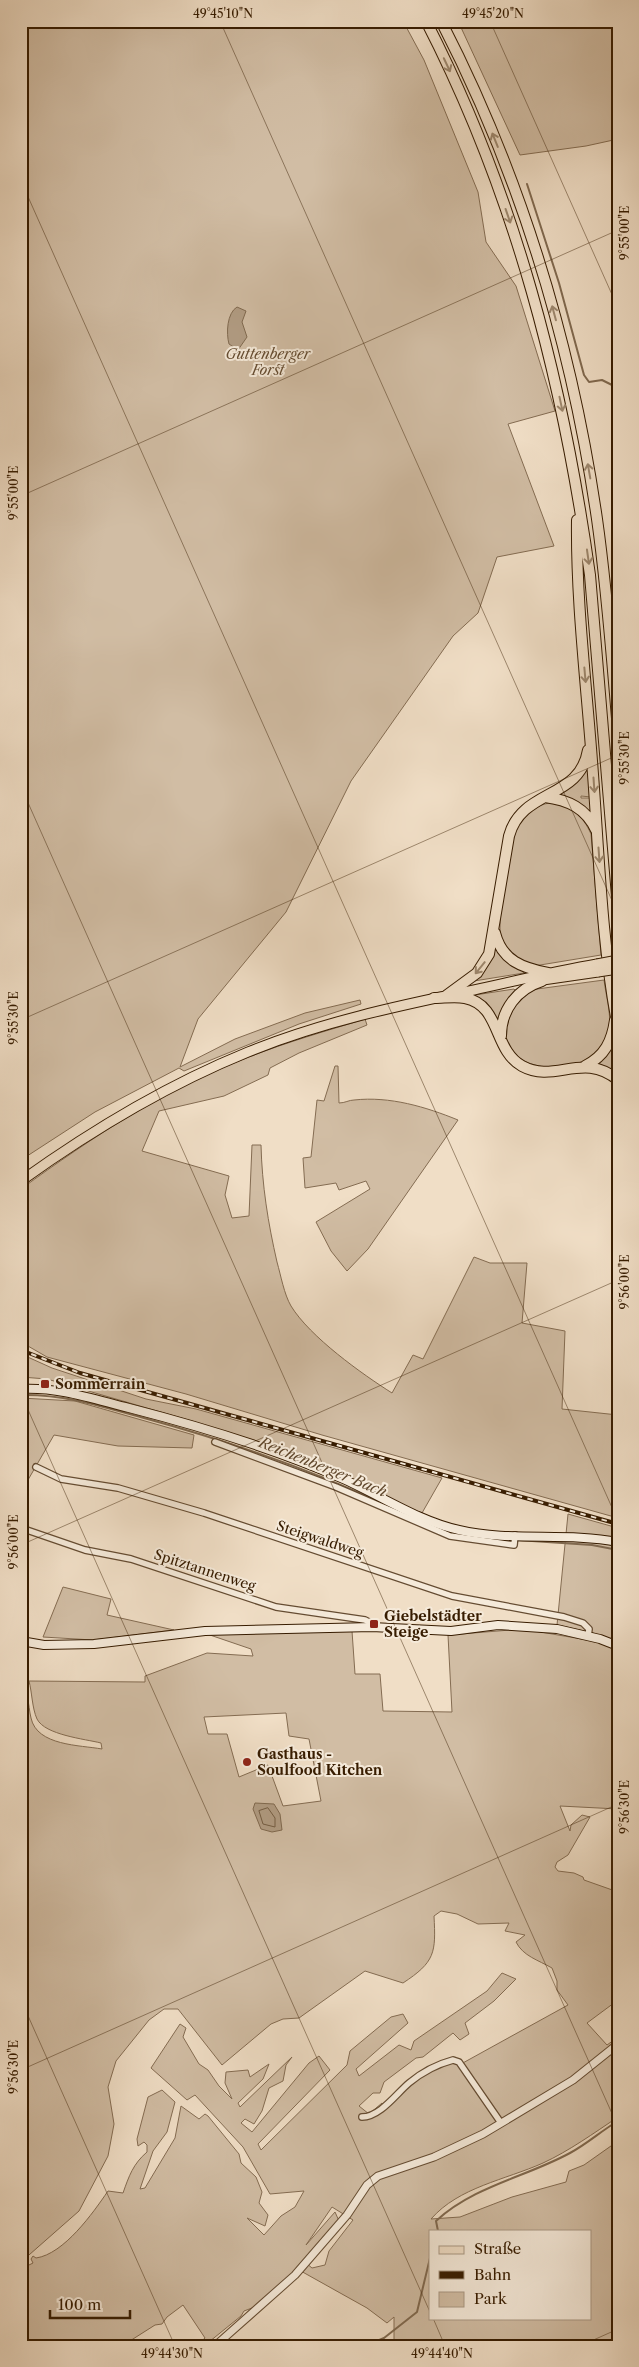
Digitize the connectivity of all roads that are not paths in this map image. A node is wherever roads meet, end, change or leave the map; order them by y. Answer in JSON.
{"nodes":[{"id":1,"x":426,"y":21,"type":"edge"},
{"id":2,"x":441,"y":21,"type":"edge"},
{"id":3,"x":578,"y":491,"type":"junction"},
{"id":4,"x":618,"y":730,"type":"edge"},
{"id":5,"x":590,"y":736,"type":"junction"},
{"id":6,"x":545,"y":797,"type":"junction"},
{"id":7,"x":598,"y":836,"type":"junction"},
{"id":8,"x":618,"y":908,"type":"edge"},
{"id":9,"x":495,"y":929,"type":"junction"},
{"id":10,"x":618,"y":960,"type":"edge"},
{"id":11,"x":598,"y":968,"type":"junction"},
{"id":12,"x":618,"y":969,"type":"edge"},
{"id":13,"x":545,"y":977,"type":"junction"},
{"id":14,"x":447,"y":995,"type":"junction"},
{"id":15,"x":434,"y":998,"type":"junction"},
{"id":16,"x":616,"y":1017,"type":"junction"},
{"id":17,"x":618,"y":1028,"type":"edge"},
{"id":18,"x":501,"y":1040,"type":"junction"},
{"id":19,"x":585,"y":1066,"type":"junction"},
{"id":20,"x":618,"y":1080,"type":"edge"},
{"id":21,"x":21,"y":1181,"type":"edge"},
{"id":22,"x":21,"y":1389,"type":"edge"},
{"id":23,"x":215,"y":1442,"type":"dead end"},
{"id":24,"x":36,"y":1467,"type":"dead end"},
{"id":25,"x":338,"y":1483,"type":"junction"},
{"id":26,"x":21,"y":1528,"type":"edge"},
{"id":27,"x":618,"y":1542,"type":"edge"},
{"id":28,"x":381,"y":1628,"type":"junction"},
{"id":29,"x":588,"y":1636,"type":"junction"},
{"id":30,"x":21,"y":1641,"type":"edge"},
{"id":31,"x":618,"y":1646,"type":"edge"},
{"id":32,"x":618,"y":2044,"type":"edge"},
{"id":33,"x":362,"y":2117,"type":"dead end"},
{"id":34,"x":502,"y":2123,"type":"junction"},
{"id":35,"x":215,"y":2346,"type":"edge"}],
"edges":[{"from":1,"to":3,"type":"highway","one_way":true},
{"from":4,"to":2,"type":"highway","one_way":true},
{"from":3,"to":5,"type":"highway","one_way":true},
{"from":3,"to":8,"type":"highway","one_way":true},
{"from":5,"to":6,"type":"highway"},
{"from":5,"to":7,"type":"highway","one_way":true},
{"from":6,"to":7,"type":"highway"},
{"from":6,"to":9,"type":"highway"},
{"from":7,"to":16,"type":"highway","one_way":true},
{"from":9,"to":13,"type":"highway"},
{"from":9,"to":14,"type":"highway","one_way":true},
{"from":10,"to":11,"type":"main road","bridge":true},
{"from":11,"to":12,"type":"main road","bridge":true},
{"from":11,"to":13,"type":"main road"},
{"from":13,"to":14,"type":"main road"},
{"from":13,"to":18,"type":"highway"},
{"from":14,"to":15,"type":"main road"},
{"from":15,"to":18,"type":"highway"},
{"from":15,"to":21,"type":"main road"},
{"from":16,"to":17,"type":"highway"},
{"from":16,"to":19,"type":"highway"},
{"from":18,"to":19,"type":"highway"},
{"from":19,"to":20,"type":"highway"},
{"from":22,"to":25,"type":"main road"},
{"from":23,"to":25,"type":"street"},
{"from":24,"to":29,"type":"street","name":"Steigwaldweg"},
{"from":25,"to":27,"type":"main road"},
{"from":26,"to":28,"type":"street","name":"Spitztannenweg"},
{"from":28,"to":29,"type":"main road"},
{"from":28,"to":30,"type":"main road"},
{"from":29,"to":31,"type":"main road"},
{"from":32,"to":34,"type":"street"},
{"from":33,"to":34,"type":"street"},
{"from":34,"to":35,"type":"street"}]}
